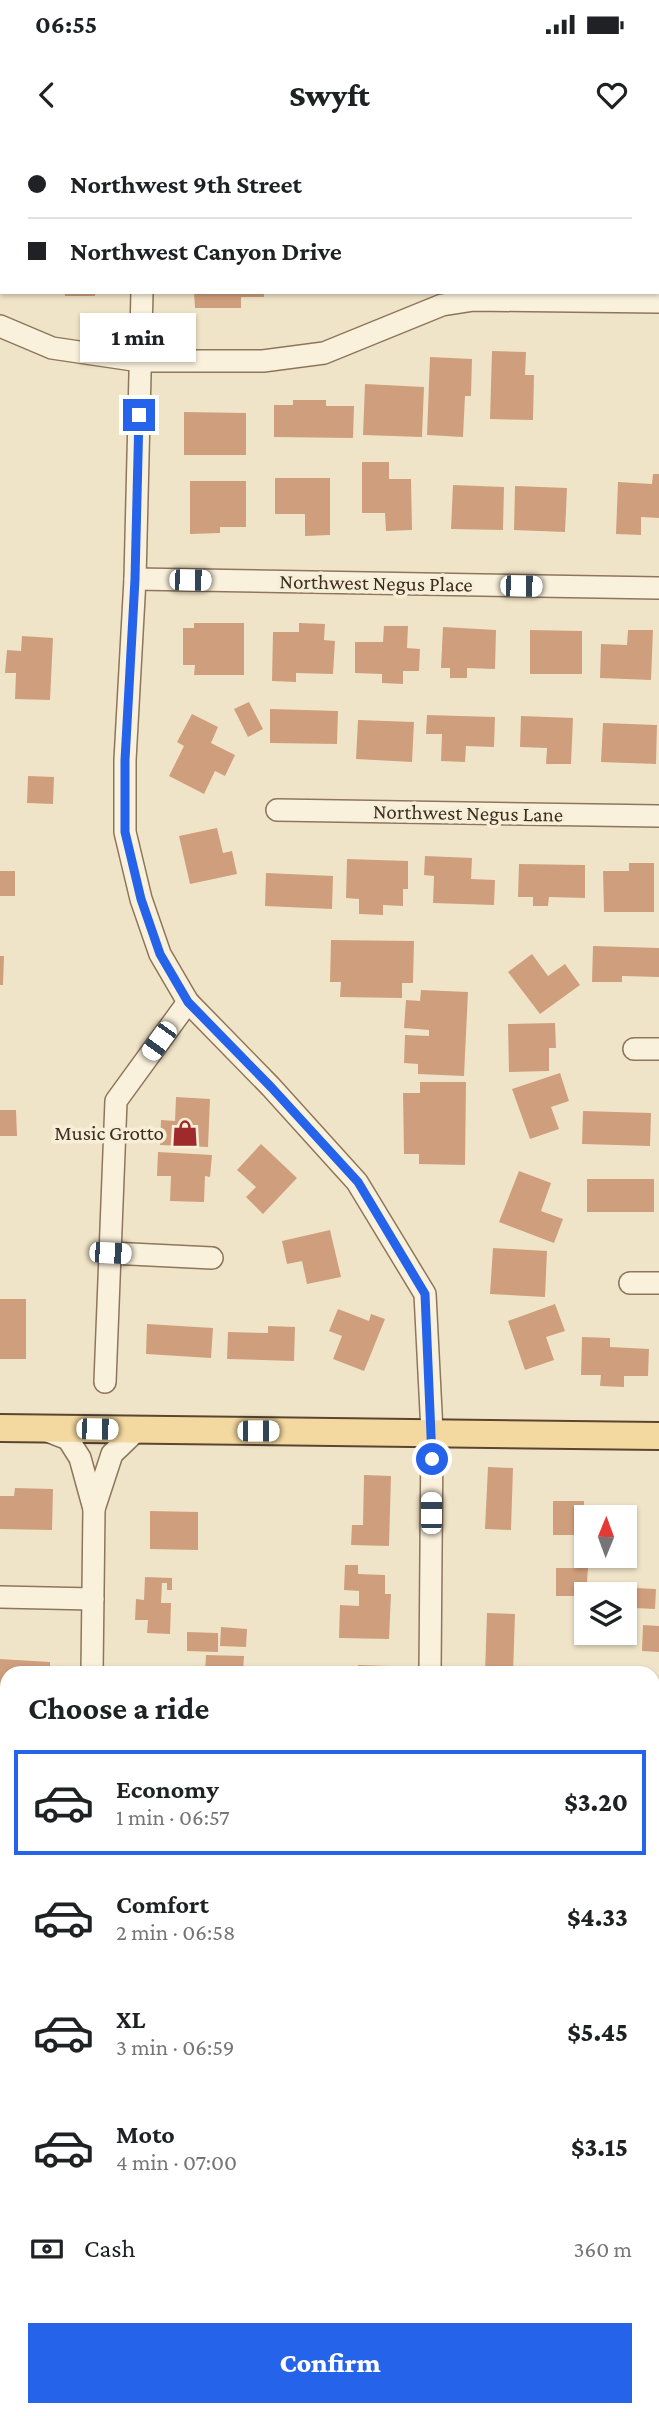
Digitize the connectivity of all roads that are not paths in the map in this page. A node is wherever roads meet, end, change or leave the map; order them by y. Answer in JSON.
{"nodes":[{"id":1,"x":142,"y":294,"type":"edge"},
{"id":2,"x":659,"y":302,"type":"edge"},
{"id":3,"x":0,"y":326,"type":"edge"},
{"id":4,"x":140,"y":361,"type":"junction"},
{"id":5,"x":135,"y":579,"type":"junction"},
{"id":6,"x":659,"y":588,"type":"edge"},
{"id":7,"x":277,"y":810,"type":"dead end"},
{"id":8,"x":659,"y":816,"type":"edge"},
{"id":9,"x":188,"y":1002,"type":"junction"},
{"id":10,"x":634,"y":1049,"type":"dead end"},
{"id":11,"x":659,"y":1049,"type":"edge"},
{"id":12,"x":110,"y":1253,"type":"junction"},
{"id":13,"x":212,"y":1258,"type":"dead end"},
{"id":14,"x":630,"y":1283,"type":"dead end"},
{"id":15,"x":659,"y":1283,"type":"edge"},
{"id":16,"x":105,"y":1382,"type":"dead end"},
{"id":17,"x":0,"y":1428,"type":"edge"},
{"id":18,"x":42,"y":1429,"type":"junction"},
{"id":19,"x":137,"y":1430,"type":"junction"},
{"id":20,"x":432,"y":1432,"type":"junction"},
{"id":21,"x":659,"y":1436,"type":"edge"},
{"id":22,"x":94,"y":1509,"type":"junction"},
{"id":23,"x":0,"y":1597,"type":"edge"},
{"id":24,"x":93,"y":1599,"type":"junction"},
{"id":25,"x":92,"y":1666,"type":"edge"},
{"id":26,"x":430,"y":1666,"type":"edge"}],
"edges":[{"from":1,"to":4,"type":"street"},
{"from":2,"to":4,"type":"street"},
{"from":3,"to":4,"type":"street"},
{"from":4,"to":5,"type":"street"},
{"from":5,"to":6,"type":"street","name":"Northwest Negus Place"},
{"from":5,"to":9,"type":"street"},
{"from":7,"to":8,"type":"street","name":"Northwest Negus Lane"},
{"from":9,"to":12,"type":"street"},
{"from":9,"to":20,"type":"street"},
{"from":10,"to":11,"type":"street"},
{"from":12,"to":13,"type":"street"},
{"from":12,"to":16,"type":"street"},
{"from":14,"to":15,"type":"street"},
{"from":17,"to":18,"type":"main road"},
{"from":18,"to":19,"type":"main road"},
{"from":18,"to":22,"type":"street"},
{"from":19,"to":20,"type":"main road"},
{"from":19,"to":22,"type":"street"},
{"from":20,"to":21,"type":"main road"},
{"from":20,"to":26,"type":"street"},
{"from":22,"to":24,"type":"street"},
{"from":23,"to":24,"type":"street"},
{"from":24,"to":25,"type":"street"}]}
